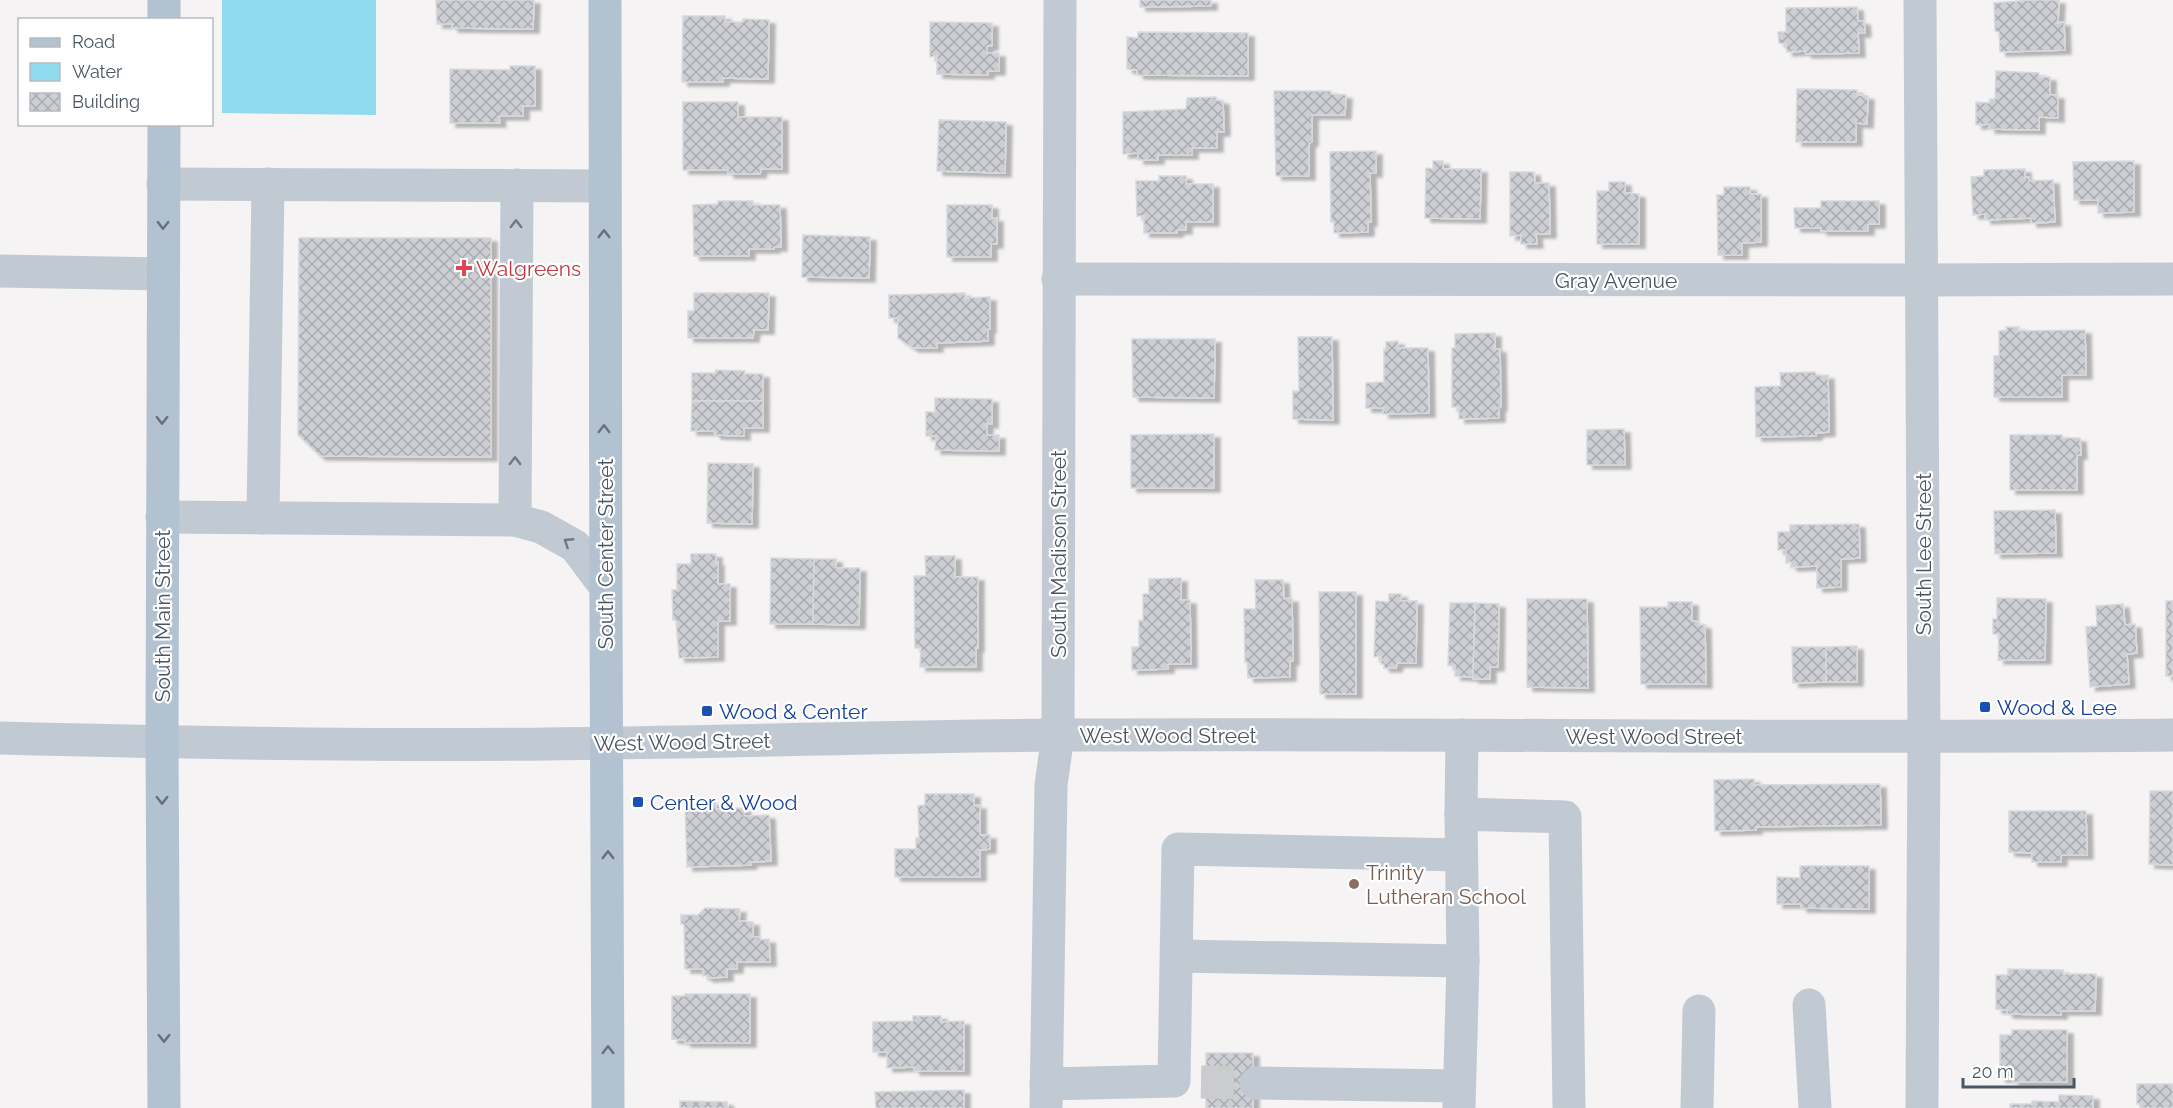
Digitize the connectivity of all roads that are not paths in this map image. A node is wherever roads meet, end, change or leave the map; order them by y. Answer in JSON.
{"nodes":[{"id":1,"x":164,"y":0,"type":"edge"},
{"id":2,"x":605,"y":0,"type":"edge"},
{"id":3,"x":1060,"y":0,"type":"edge"},
{"id":4,"x":1920,"y":0,"type":"edge"},
{"id":5,"x":164,"y":18,"type":"edge"},
{"id":6,"x":164,"y":126,"type":"edge"},
{"id":7,"x":163,"y":184,"type":"junction"},
{"id":8,"x":268,"y":184,"type":"junction"},
{"id":9,"x":517,"y":185,"type":"junction"},
{"id":10,"x":604,"y":186,"type":"junction"},
{"id":11,"x":0,"y":271,"type":"edge"},
{"id":12,"x":162,"y":274,"type":"junction"},
{"id":13,"x":1058,"y":279,"type":"junction"},
{"id":14,"x":2173,"y":279,"type":"edge"},
{"id":15,"x":1922,"y":280,"type":"junction"},
{"id":16,"x":162,"y":517,"type":"junction"},
{"id":17,"x":263,"y":518,"type":"junction"},
{"id":18,"x":515,"y":520,"type":"junction"},
{"id":19,"x":605,"y":586,"type":"junction"},
{"id":20,"x":1058,"y":735,"type":"junction"},
{"id":21,"x":1462,"y":735,"type":"junction"},
{"id":22,"x":2173,"y":735,"type":"edge"},
{"id":23,"x":1924,"y":737,"type":"junction"},
{"id":24,"x":0,"y":738,"type":"edge"},
{"id":25,"x":162,"y":742,"type":"junction"},
{"id":26,"x":608,"y":743,"type":"junction"},
{"id":27,"x":1461,"y":814,"type":"junction"},
{"id":28,"x":1461,"y":855,"type":"junction"},
{"id":29,"x":1177,"y":956,"type":"junction"},
{"id":30,"x":1463,"y":962,"type":"junction"},
{"id":31,"x":1809,"y":1005,"type":"dead end"},
{"id":32,"x":1699,"y":1011,"type":"dead end"},
{"id":33,"x":1257,"y":1083,"type":"tunnel mouth"},
{"id":34,"x":1046,"y":1096,"type":"edge"},
{"id":35,"x":1459,"y":1097,"type":"edge"},
{"id":36,"x":164,"y":1108,"type":"edge"},
{"id":37,"x":608,"y":1108,"type":"edge"},
{"id":38,"x":1569,"y":1108,"type":"edge"},
{"id":39,"x":1697,"y":1108,"type":"edge"},
{"id":40,"x":1815,"y":1108,"type":"edge"},
{"id":41,"x":1922,"y":1108,"type":"edge"}],
"edges":[{"from":1,"to":5,"type":"main road"},
{"from":2,"to":10,"type":"main road","name":"South Center Street"},
{"from":3,"to":13,"type":"street","name":"South Madison Street"},
{"from":4,"to":15,"type":"street","name":"South Lee Street"},
{"from":6,"to":7,"type":"main road","name":"South Main Street"},
{"from":7,"to":8,"type":"street"},
{"from":7,"to":12,"type":"main road","name":"South Main Street","one_way":true},
{"from":8,"to":9,"type":"street"},
{"from":8,"to":17,"type":"street"},
{"from":9,"to":10,"type":"street"},
{"from":18,"to":9,"type":"street","one_way":true},
{"from":19,"to":10,"type":"main road","name":"South Center Street","one_way":true},
{"from":11,"to":12,"type":"street"},
{"from":12,"to":16,"type":"main road","name":"South Main Street","one_way":true},
{"from":13,"to":15,"type":"street","name":"Gray Avenue"},
{"from":13,"to":20,"type":"street","name":"South Madison Street"},
{"from":14,"to":15,"type":"street","name":"Gray Avenue"},
{"from":15,"to":23,"type":"street","name":"South Lee Street"},
{"from":16,"to":17,"type":"street"},
{"from":16,"to":25,"type":"main road","name":"South Main Street"},
{"from":17,"to":18,"type":"street"},
{"from":19,"to":18,"type":"street","one_way":true},
{"from":19,"to":26,"type":"main road","name":"South Center Street"},
{"from":20,"to":21,"type":"street","name":"West Wood Street"},
{"from":20,"to":26,"type":"street","name":"West Wood Street"},
{"from":20,"to":34,"type":"street","name":"South Madison Street"},
{"from":21,"to":23,"type":"street","name":"West Wood Street"},
{"from":21,"to":27,"type":"street"},
{"from":22,"to":23,"type":"street","name":"West Wood Street"},
{"from":23,"to":41,"type":"street","name":"South Lee Street"},
{"from":24,"to":25,"type":"street","name":"West Wood Street"},
{"from":25,"to":26,"type":"street","name":"West Wood Street"},
{"from":25,"to":36,"type":"main road","name":"South Main Street","one_way":true},
{"from":37,"to":26,"type":"main road","name":"South Center Street","one_way":true},
{"from":27,"to":28,"type":"street"},
{"from":27,"to":38,"type":"street"},
{"from":28,"to":29,"type":"street"},
{"from":28,"to":30,"type":"street"},
{"from":29,"to":30,"type":"street"},
{"from":29,"to":34,"type":"street"},
{"from":30,"to":35,"type":"street"},
{"from":31,"to":40,"type":"street"},
{"from":32,"to":39,"type":"street"},
{"from":33,"to":35,"type":"street"}]}
